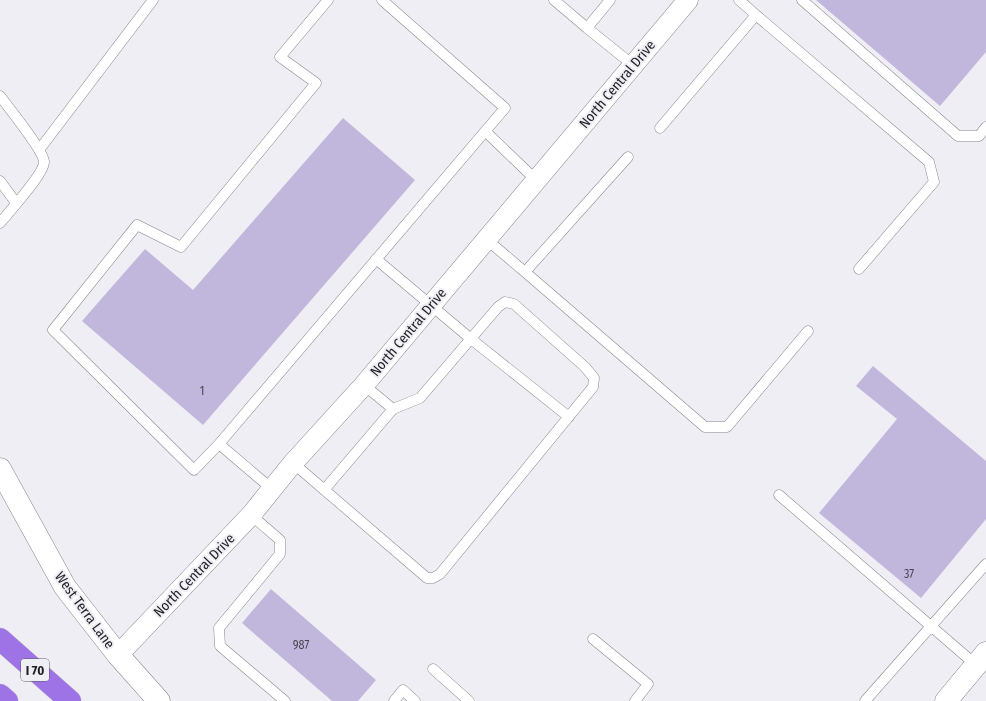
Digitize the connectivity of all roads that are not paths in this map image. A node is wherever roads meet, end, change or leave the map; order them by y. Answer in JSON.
{"nodes":[{"id":1,"x":153,"y":0,"type":"edge"},
{"id":2,"x":328,"y":0,"type":"edge"},
{"id":3,"x":382,"y":0,"type":"edge"},
{"id":4,"x":554,"y":0,"type":"edge"},
{"id":5,"x":610,"y":0,"type":"edge"},
{"id":6,"x":688,"y":0,"type":"edge"},
{"id":7,"x":739,"y":0,"type":"edge"},
{"id":8,"x":802,"y":0,"type":"edge"},
{"id":9,"x":756,"y":15,"type":"junction"},
{"id":10,"x":587,"y":28,"type":"junction"},
{"id":11,"x":632,"y":66,"type":"junction"},
{"id":12,"x":0,"y":96,"type":"edge"},
{"id":13,"x":986,"y":127,"type":"edge"},
{"id":14,"x":660,"y":128,"type":"dead end"},
{"id":15,"x":485,"y":131,"type":"junction"},
{"id":16,"x":39,"y":150,"type":"junction"},
{"id":17,"x":628,"y":157,"type":"dead end"},
{"id":18,"x":536,"y":180,"type":"junction"},
{"id":19,"x":0,"y":181,"type":"edge"},
{"id":20,"x":16,"y":203,"type":"junction"},
{"id":21,"x":0,"y":223,"type":"edge"},
{"id":22,"x":486,"y":239,"type":"junction"},
{"id":23,"x":376,"y":260,"type":"junction"},
{"id":24,"x":859,"y":269,"type":"dead end"},
{"id":25,"x":525,"y":272,"type":"junction"},
{"id":26,"x":431,"y":305,"type":"junction"},
{"id":27,"x":808,"y":331,"type":"dead end"},
{"id":28,"x":471,"y":339,"type":"junction"},
{"id":29,"x":364,"y":385,"type":"junction"},
{"id":30,"x":393,"y":409,"type":"junction"},
{"id":31,"x":569,"y":417,"type":"junction"},
{"id":32,"x":219,"y":444,"type":"junction"},
{"id":33,"x":293,"y":463,"type":"junction"},
{"id":34,"x":0,"y":469,"type":"edge"},
{"id":35,"x":272,"y":489,"type":"junction"},
{"id":36,"x":324,"y":490,"type":"junction"},
{"id":37,"x":779,"y":495,"type":"dead end"},
{"id":38,"x":251,"y":515,"type":"junction"},
{"id":39,"x":986,"y":564,"type":"edge"},
{"id":40,"x":931,"y":627,"type":"junction"},
{"id":41,"x":0,"y":639,"type":"edge"},
{"id":42,"x":592,"y":639,"type":"dead end"},
{"id":43,"x":118,"y":655,"type":"junction"},
{"id":44,"x":981,"y":660,"type":"edge"},
{"id":45,"x":433,"y":670,"type":"dead end"},
{"id":46,"x":0,"y":695,"type":"edge"},
{"id":47,"x":7,"y":701,"type":"edge"},
{"id":48,"x":70,"y":701,"type":"edge"},
{"id":49,"x":159,"y":701,"type":"edge"},
{"id":50,"x":285,"y":701,"type":"edge"},
{"id":51,"x":394,"y":701,"type":"edge"},
{"id":52,"x":415,"y":701,"type":"edge"},
{"id":53,"x":469,"y":701,"type":"edge"},
{"id":54,"x":635,"y":701,"type":"edge"},
{"id":55,"x":865,"y":701,"type":"edge"},
{"id":56,"x":946,"y":701,"type":"edge"}],
"edges":[{"from":1,"to":16,"type":"lane"},
{"from":2,"to":32,"type":"lane"},
{"from":3,"to":15,"type":"lane"},
{"from":4,"to":10,"type":"lane"},
{"from":5,"to":10,"type":"lane"},
{"from":6,"to":11,"type":"street","name":"North Central Drive"},
{"from":7,"to":9,"type":"lane"},
{"from":8,"to":13,"type":"lane"},
{"from":9,"to":14,"type":"lane"},
{"from":9,"to":24,"type":"lane"},
{"from":10,"to":11,"type":"lane"},
{"from":11,"to":18,"type":"street","name":"North Central Drive"},
{"from":12,"to":16,"type":"lane"},
{"from":15,"to":18,"type":"lane"},
{"from":15,"to":23,"type":"lane"},
{"from":16,"to":20,"type":"lane"},
{"from":17,"to":25,"type":"lane"},
{"from":18,"to":22,"type":"street","name":"North Central Drive"},
{"from":19,"to":20,"type":"lane"},
{"from":20,"to":21,"type":"lane"},
{"from":22,"to":25,"type":"lane"},
{"from":22,"to":26,"type":"street","name":"North Central Drive"},
{"from":23,"to":26,"type":"lane"},
{"from":23,"to":32,"type":"lane"},
{"from":25,"to":27,"type":"lane"},
{"from":26,"to":28,"type":"lane"},
{"from":26,"to":29,"type":"street","name":"North Central Drive"},
{"from":28,"to":30,"type":"lane"},
{"from":28,"to":31,"type":"lane"},
{"from":28,"to":31,"type":"lane"},
{"from":29,"to":30,"type":"lane"},
{"from":29,"to":33,"type":"street","name":"North Central Drive"},
{"from":30,"to":36,"type":"lane"},
{"from":31,"to":36,"type":"lane"},
{"from":32,"to":35,"type":"lane"},
{"from":33,"to":35,"type":"street","name":"North Central Drive"},
{"from":33,"to":36,"type":"lane"},
{"from":34,"to":43,"type":"street","name":"West Terra Lane"},
{"from":35,"to":38,"type":"street","name":"North Central Drive"},
{"from":37,"to":40,"type":"lane"},
{"from":38,"to":43,"type":"street","name":"North Central Drive"},
{"from":38,"to":50,"type":"lane"},
{"from":39,"to":40,"type":"lane"},
{"from":40,"to":44,"type":"lane"},
{"from":40,"to":55,"type":"lane"},
{"from":41,"to":48,"type":"highway","number":"I 70"},
{"from":42,"to":54,"type":"lane"},
{"from":43,"to":49,"type":"street","name":"West Terra Lane"},
{"from":44,"to":56,"type":"street"},
{"from":45,"to":53,"type":"lane"},
{"from":46,"to":47,"type":"highway"},
{"from":51,"to":52,"type":"lane"}]}
